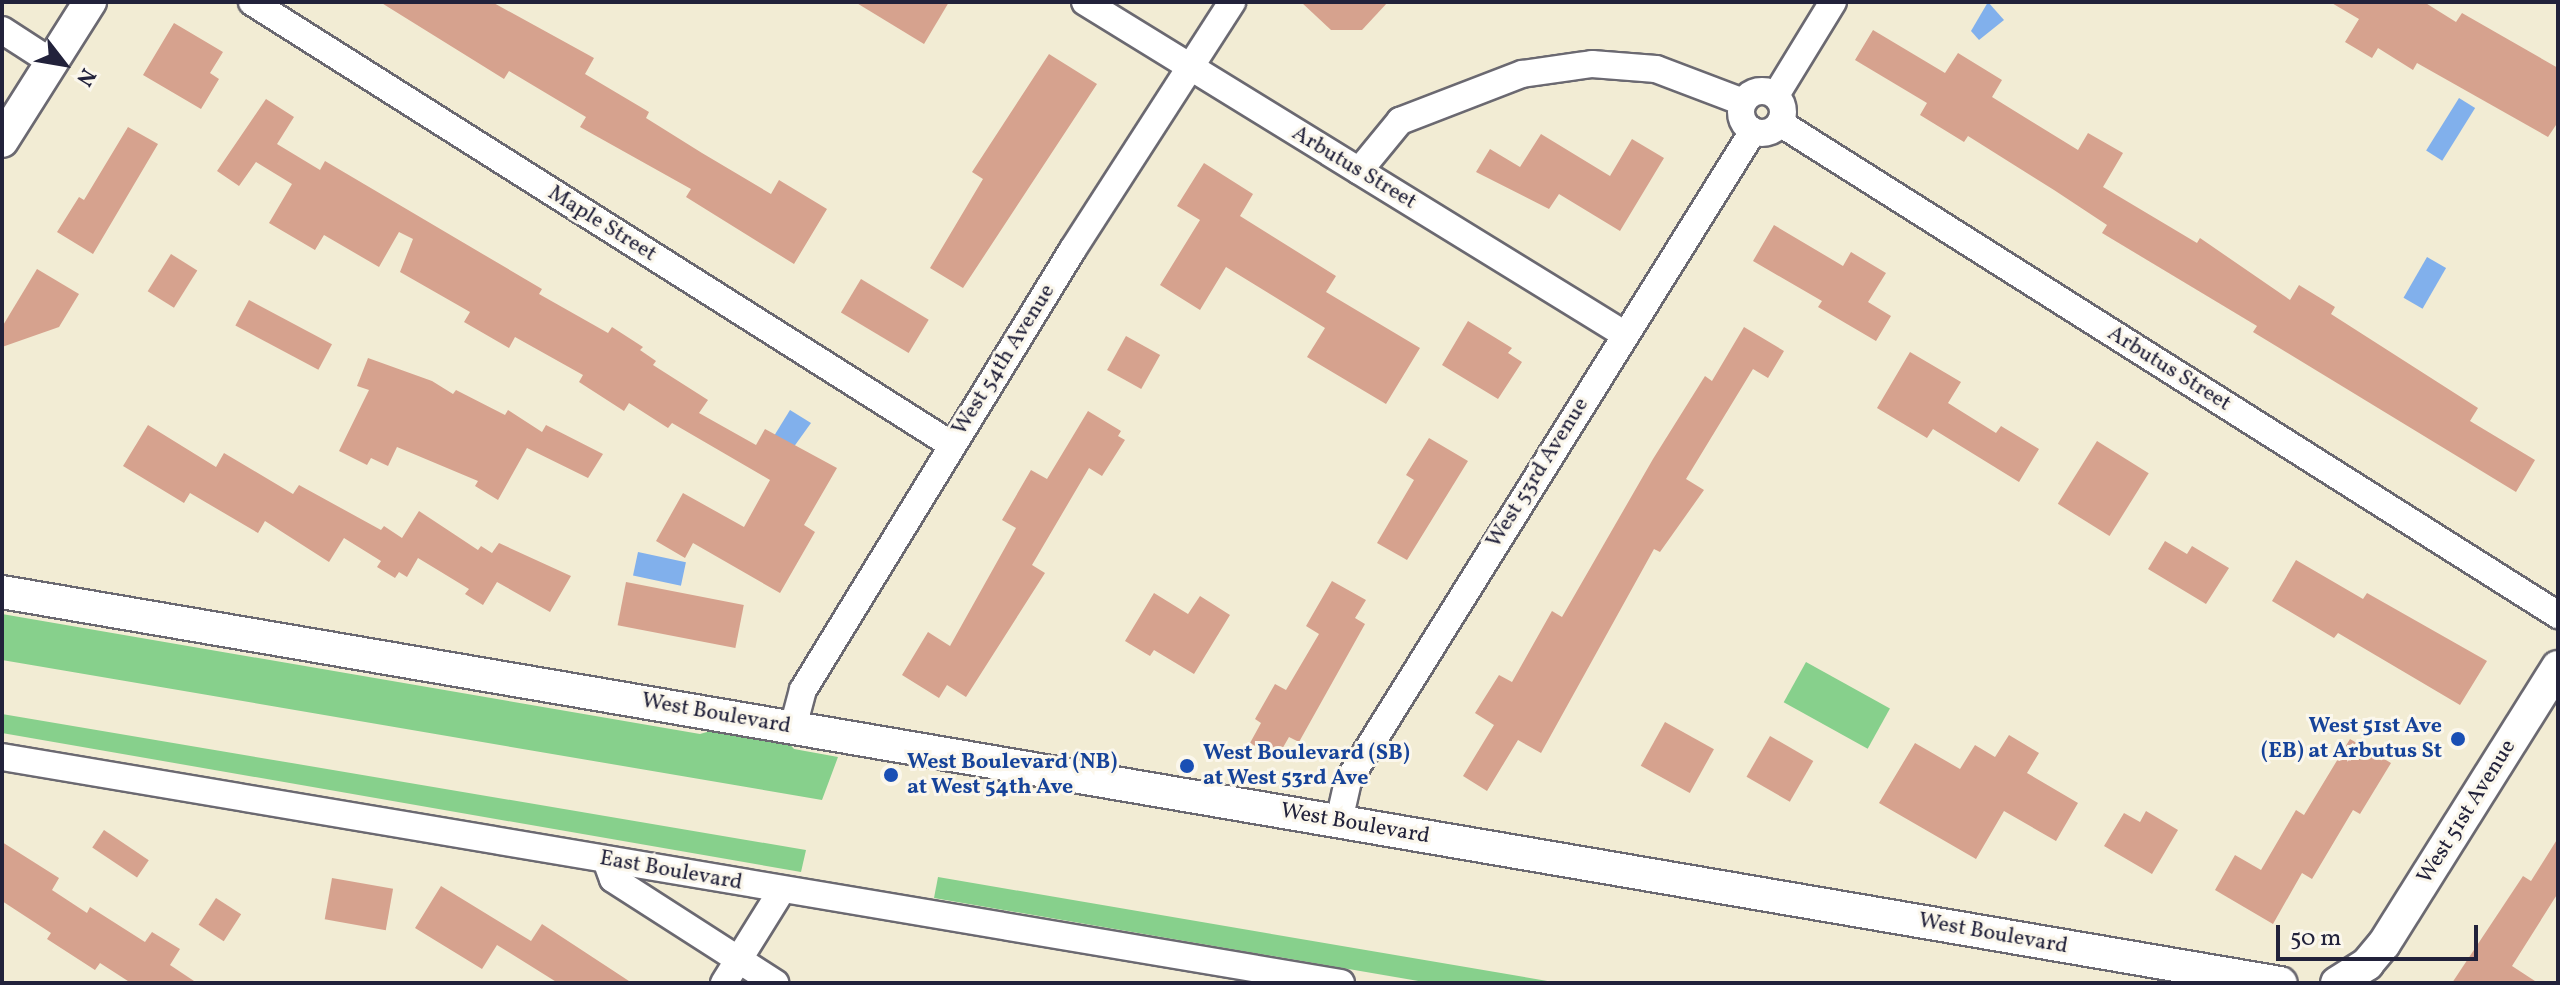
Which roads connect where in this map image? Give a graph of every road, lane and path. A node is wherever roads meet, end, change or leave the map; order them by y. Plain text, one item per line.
1 (90, 2) edge
2 (252, 2) edge
3 (1085, 2) edge
4 (1232, 2) edge
5 (1833, 2) edge
6 (2, 30) edge
7 (53, 63) junction
8 (1188, 68) junction
9 (1776, 95) junction
10 (1743, 102) junction
11 (1780, 123) junction
12 (1753, 131) junction
13 (2, 141) edge
14 (1359, 171) junction
15 (1624, 334) junction
16 (952, 445) junction
17 (2, 592) edge
18 (2558, 615) edge
19 (2558, 667) edge
20 (793, 727) junction
21 (2, 757) edge
22 (1339, 821) junction
23 (606, 860) junction
24 (782, 890) junction
25 (739, 960) junction
26 (724, 983) edge
27 (775, 983) edge
28 (1341, 983) edge
29 (2281, 983) edge
30 (2337, 983) edge

1 - 7 street
2 - 16 street, Maple Street
3 - 8 street, Arbutus Street
4 - 8 street, West 54th Avenue
5 - 9 street
6 - 7 street
7 - 13 street
8 - 14 street, Arbutus Street
8 - 16 street, West 54th Avenue
9 - 10 street
9 - 11 street
10 - 12 street
10 - 14 street
11 - 12 street
11 - 18 street, Arbutus Street
12 - 15 street, West 53rd Avenue
14 - 15 street, Arbutus Street
15 - 22 street, West 53rd Avenue
16 - 20 street, West 54th Avenue
17 - 20 street, West Boulevard
19 - 30 street, West 51st Avenue
20 - 22 street, West Boulevard
21 - 23 street, East Boulevard
22 - 29 street, West Boulevard
23 - 24 street, East Boulevard
23 - 25 street
24 - 25 street
24 - 28 street, East Boulevard
25 - 26 street
25 - 27 street

